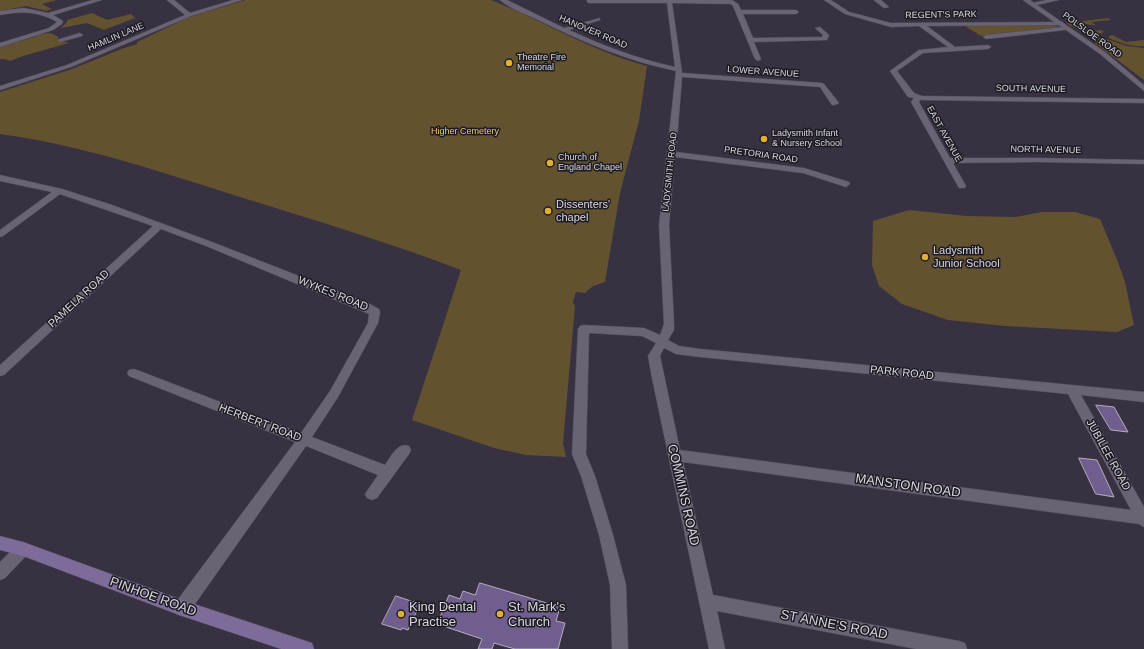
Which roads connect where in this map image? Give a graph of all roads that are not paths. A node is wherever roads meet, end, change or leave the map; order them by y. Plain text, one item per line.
1 (99, 0) edge
2 (170, 0) edge
3 (239, 0) edge
4 (503, 0) edge
5 (827, 0) edge
6 (877, 0) edge
7 (1056, 0) edge
8 (589, 1) dead end
9 (669, 1) edge
10 (1029, 2) edge
11 (886, 7) dead end
12 (739, 12) junction
13 (796, 12) dead end
14 (0, 13) edge
15 (49, 14) junction
16 (188, 15) junction
17 (598, 18) dead end
18 (1061, 23) junction
19 (921, 25) junction
20 (818, 28) dead end
21 (51, 29) junction
22 (1069, 29) junction
23 (564, 30) junction
24 (80, 34) dead end
25 (986, 37) dead end
26 (70, 38) junction
27 (60, 40) dead end
28 (750, 40) junction
29 (0, 45) edge
30 (988, 47) dead end
31 (954, 49) junction
32 (758, 59) dead end
33 (679, 73) junction
34 (0, 88) edge
35 (1144, 89) edge
36 (918, 98) junction
37 (1144, 101) edge
38 (835, 103) dead end
39 (672, 154) junction
40 (947, 161) junction
41 (1144, 162) edge
42 (0, 178) edge
43 (846, 184) dead end
44 (962, 186) dead end
45 (59, 191) junction
46 (159, 226) junction
47 (0, 234) edge
48 (662, 342) junction
49 (0, 372) edge
50 (132, 373) dead end
51 (1072, 390) junction
52 (1144, 397) edge
53 (303, 440) junction
54 (404, 450) dead end
55 (674, 455) junction
56 (387, 472) junction
57 (372, 494) dead end
58 (1144, 519) edge
59 (0, 543) edge
60 (23, 549) junction
61 (0, 573) edge
62 (708, 602) junction
63 (182, 608) junction
64 (306, 649) edge
65 (620, 649) edge
66 (718, 649) edge
67 (959, 649) edge

1 - 15 street
2 - 16 street
3 - 16 street, HAMLIN LANE
4 - 23 street, HANOVER ROAD
5 - 19 street, REGENT'S PARK
6 - 11 street
7 - 10 street
8 - 9 street
9 - 12 street
9 - 33 street, LADYSMITH ROAD
10 - 18 street, POLSLOE ROAD
12 - 13 street
12 - 28 street
14 - 15 street
15 - 21 street
16 - 34 street, HAMLIN LANE
17 - 23 street
18 - 19 street, REGENT'S PARK
18 - 22 street, POLSLOE ROAD
19 - 31 street
20 - 28 street
21 - 26 street
21 - 29 street
22 - 25 street
22 - 35 street, POLSLOE ROAD
23 - 33 street, HANOVER ROAD
24 - 26 street
26 - 27 street
28 - 32 street
30 - 31 street, EAST AVENUE
31 - 36 street, EAST AVENUE
33 - 38 street, LOWER AVENUE
33 - 39 street, LADYSMITH ROAD
36 - 37 street, SOUTH AVENUE
36 - 40 street, EAST AVENUE
39 - 43 street, PRETORIA ROAD
39 - 48 street, LADYSMITH ROAD
40 - 41 street, NORTH AVENUE
40 - 44 street, EAST AVENUE
42 - 45 street, WYKES ROAD
45 - 46 street, WYKES ROAD
45 - 47 street
46 - 49 street, PAMELA ROAD
46 - 53 street, WYKES ROAD
48 - 51 street, PARK ROAD
48 - 55 street, COMMINS ROAD
48 - 65 street, PARK ROAD
50 - 53 street, HERBERT ROAD
51 - 52 street, PARK ROAD
51 - 58 street, JUBILEE ROAD
53 - 56 street, HERBERT ROAD
53 - 63 street, WYKES ROAD
54 - 56 street
55 - 58 street, MANSTON ROAD
55 - 62 street, COMMINS ROAD
56 - 57 street
59 - 60 main road, PINHOE ROAD
60 - 61 street
60 - 63 main road, PINHOE ROAD
62 - 66 street, COMMINS ROAD
62 - 67 street, ST ANNE'S ROAD
63 - 64 main road, PINHOE ROAD

